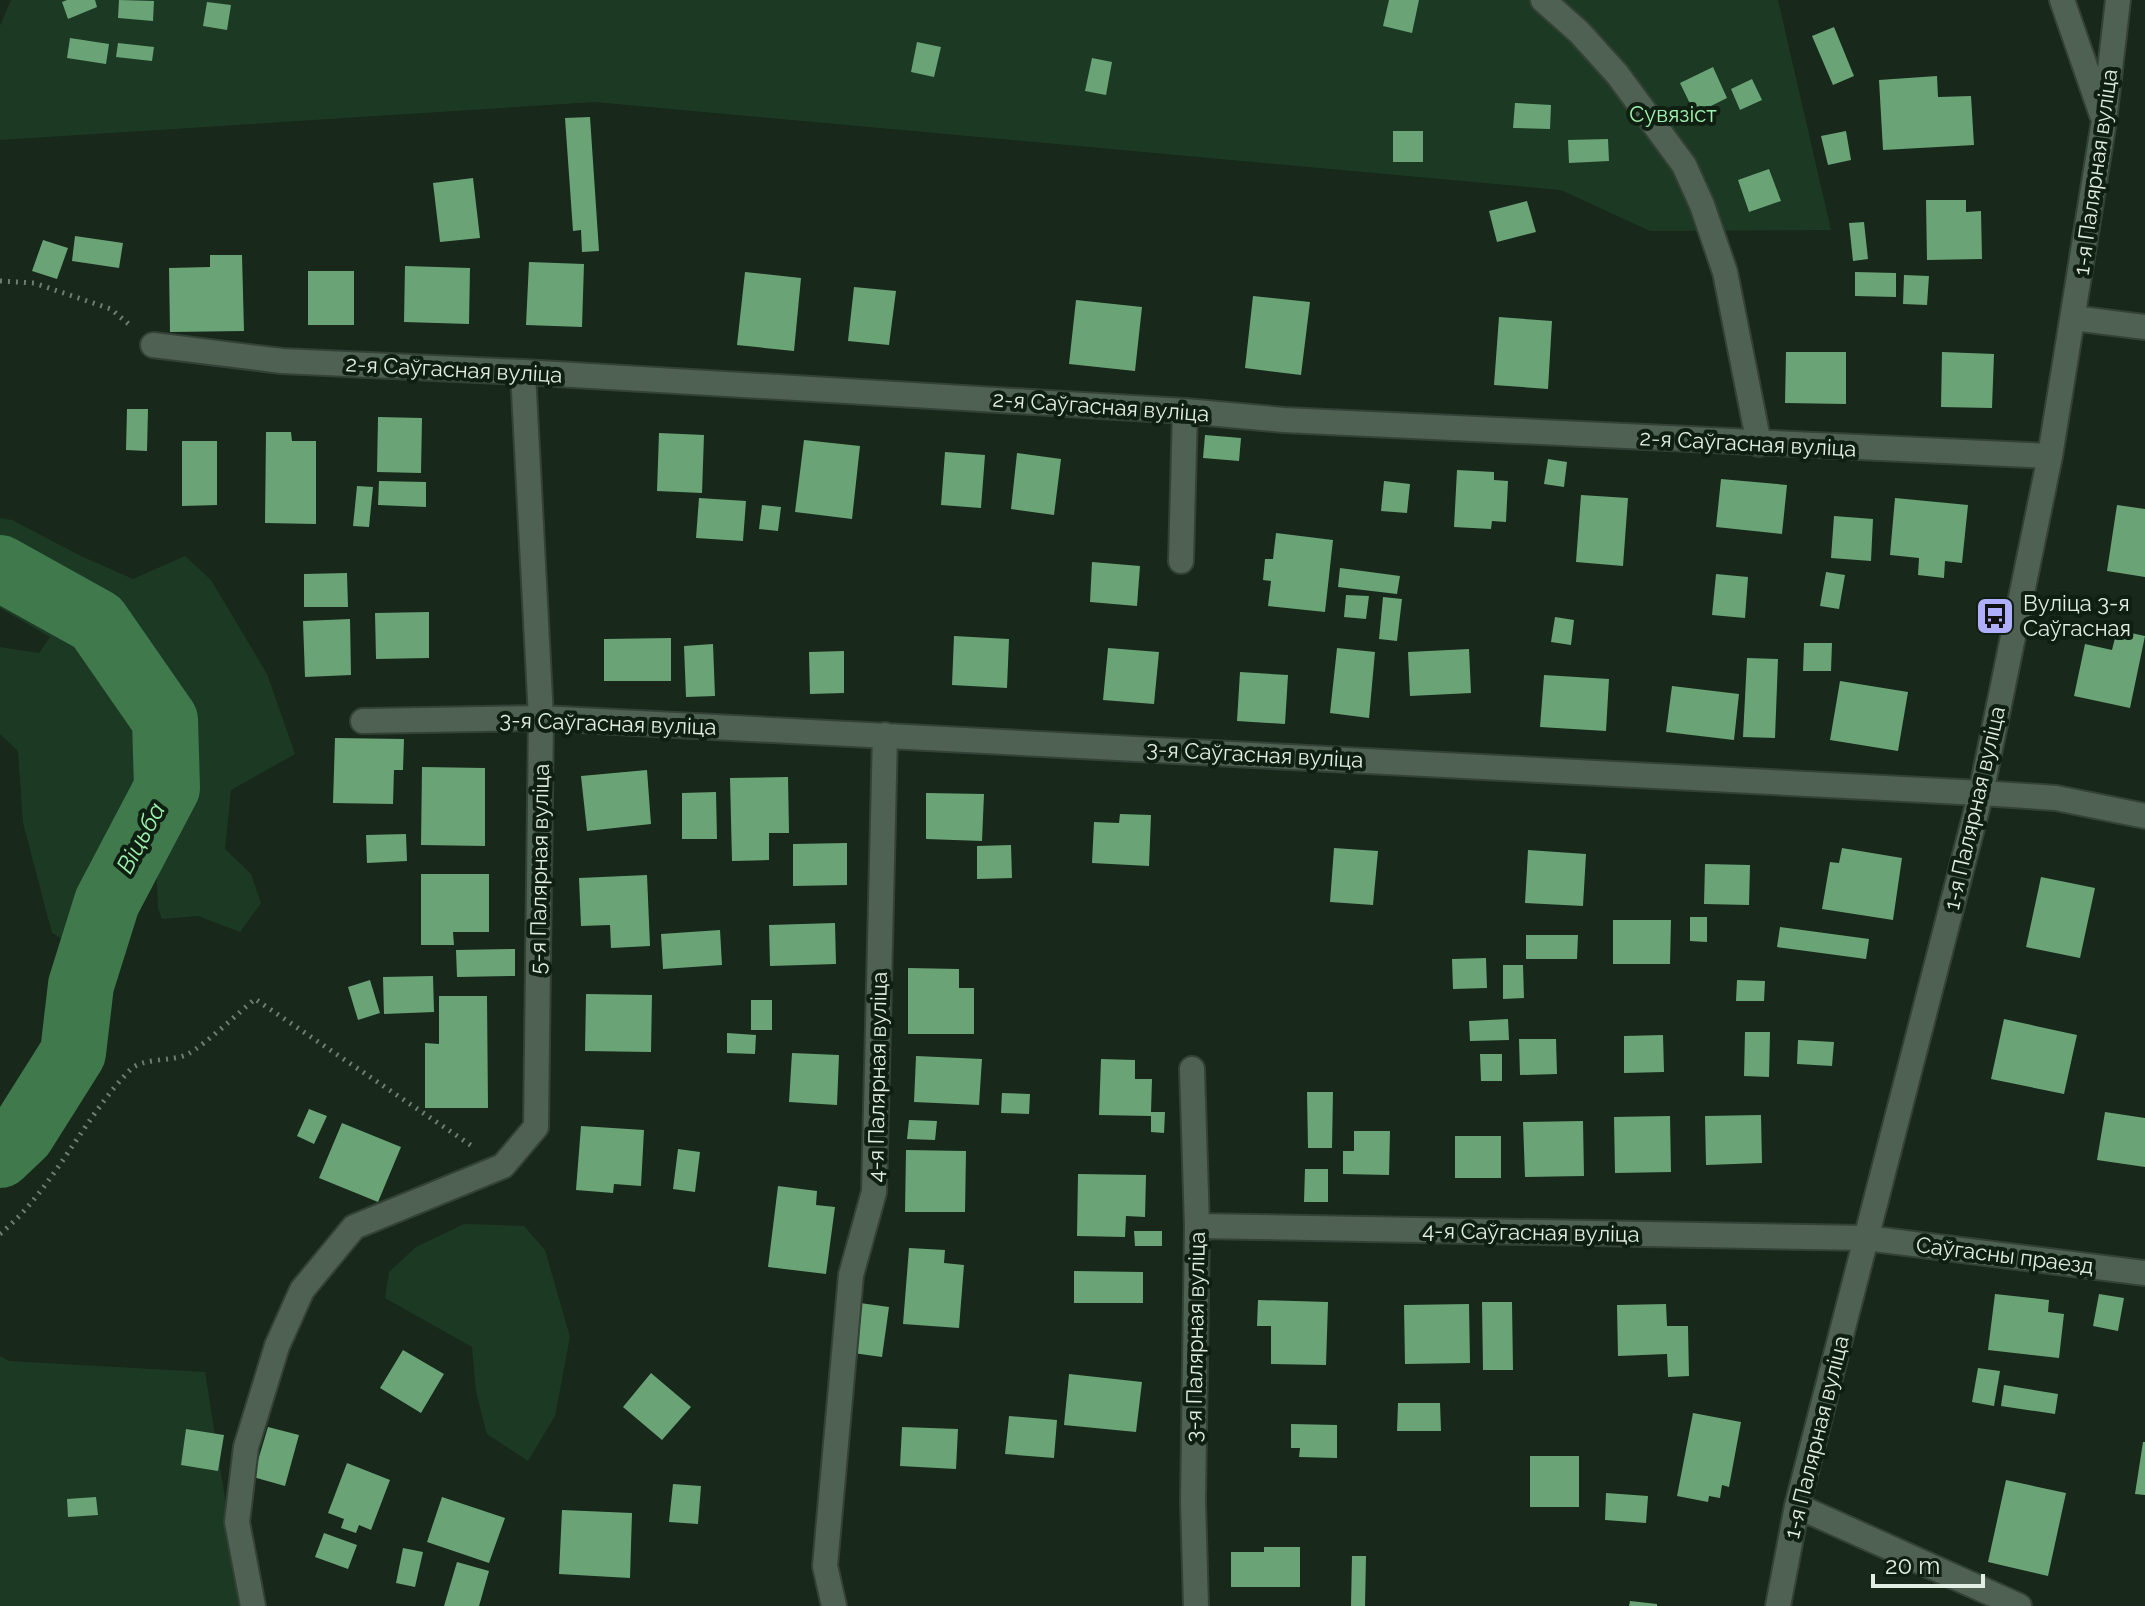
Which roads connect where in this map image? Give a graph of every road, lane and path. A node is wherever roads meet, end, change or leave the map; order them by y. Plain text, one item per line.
1 (1543, 0) edge
2 (2062, 0) edge
3 (2118, 0) edge
4 (2104, 121) junction
5 (0, 281) edge
6 (2073, 318) junction
7 (2145, 327) edge
8 (153, 345) joint
9 (523, 372) junction
10 (1185, 411) junction
11 (1759, 444) junction
12 (2050, 456) junction
13 (1181, 561) dead end
14 (541, 718) junction
15 (363, 721) dead end
16 (885, 735) junction
17 (1981, 793) junction
18 (2145, 816) edge
19 (1192, 1069) dead end
20 (503, 1166) junction
21 (1197, 1226) junction
22 (0, 1234) edge
23 (1866, 1238) junction
24 (2145, 1273) edge
25 (1797, 1506) junction
26 (253, 1606) edge
27 (834, 1606) edge
28 (1196, 1606) edge
29 (1778, 1606) edge
30 (2019, 1606) edge

1 - 11 street
2 - 4 street
3 - 4 street, 1-я Палярная вуліца
4 - 6 street, 1-я Палярная вуліца
5 - 8 path
6 - 7 street
6 - 12 street, 1-я Палярная вуліца
8 - 9 street, 2-я Саўгасная вуліца
9 - 10 street, 2-я Саўгасная вуліца
9 - 14 street, 5-я Палярная вуліца
10 - 11 street, 2-я Саўгасная вуліца
10 - 13 street
11 - 12 street, 2-я Саўгасная вуліца
12 - 17 street, 1-я Палярная вуліца
14 - 15 street, 3-я Саўгасная вуліца
14 - 16 street, 3-я Саўгасная вуліца
14 - 20 street, 5-я Палярная вуліца
16 - 17 street, 3-я Саўгасная вуліца
16 - 27 street, 4-я Палярная вуліца
17 - 18 street, 3-я Саўгасная вуліца
17 - 23 street, 1-я Палярная вуліца
19 - 21 street, 3-я Палярная вуліца
20 - 22 path
20 - 26 street
21 - 23 street, 4-я Саўгасная вуліца
21 - 28 street, 3-я Палярная вуліца
23 - 24 street, Саўгасны праезд
23 - 25 street, 1-я Палярная вуліца
25 - 29 street, 1-я Палярная вуліца
25 - 30 street

